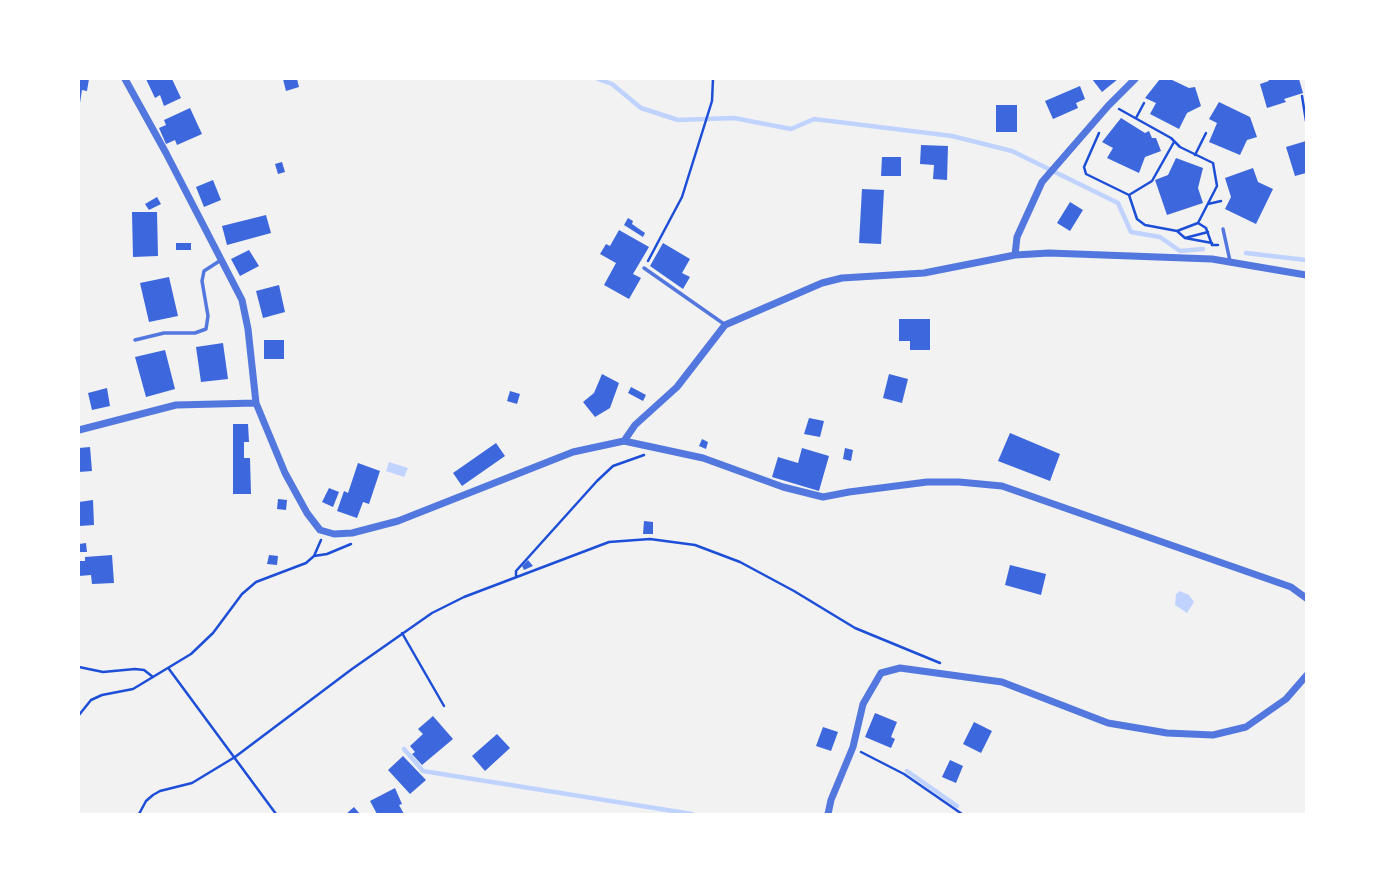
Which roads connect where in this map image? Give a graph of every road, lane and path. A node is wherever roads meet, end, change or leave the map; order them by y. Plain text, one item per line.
1 (124, 79) edge
2 (713, 79) edge
3 (1135, 79) edge
4 (1302, 96) dead end
5 (1144, 103) dead end
6 (1121, 111) dead end
7 (1136, 118) junction
8 (1306, 121) edge
9 (1103, 124) dead end
10 (1206, 133) dead end
11 (1174, 142) junction
12 (1195, 155) junction
13 (1129, 195) junction
14 (1221, 201) dead end
15 (1208, 204) junction
16 (1198, 223) junction
17 (1223, 229) dead end
18 (1177, 231) junction
19 (1208, 232) junction
20 (1185, 238) junction
21 (1015, 255) junction
22 (221, 260) junction
23 (1230, 263) junction
24 (644, 268) joint
25 (1306, 275) edge
26 (725, 325) junction
27 (135, 341) dead end
28 (256, 403) junction
29 (79, 429) edge
30 (624, 441) junction
31 (652, 446) junction
32 (320, 530) junction
33 (516, 577) junction
34 (1306, 598) edge
35 (402, 633) junction
36 (79, 667) edge
37 (169, 669) junction
38 (950, 673) junction
39 (1306, 676) edge
40 (153, 677) junction
41 (444, 706) dead end
42 (79, 715) edge
43 (853, 747) junction
44 (235, 757) junction
45 (139, 814) edge
46 (276, 814) edge
47 (828, 814) edge
48 (962, 814) edge

1 - 22 street
2 - 24 path
3 - 21 street
4 - 8 path
5 - 7 path
6 - 7 path
7 - 11 path
9 - 13 path
10 - 12 path
11 - 12 path
11 - 13 path
12 - 15 path
13 - 18 path
14 - 15 path
15 - 16 path
16 - 18 path
16 - 19 path
17 - 23 lane
18 - 20 path
19 - 20 path
19 - 20 path
21 - 23 street
21 - 26 street
22 - 27 lane
22 - 28 street
23 - 25 street
24 - 26 lane
26 - 30 street
28 - 29 street
28 - 32 street
30 - 31 street
30 - 32 street
31 - 33 path
31 - 34 street
32 - 37 path
33 - 35 path
33 - 38 path
35 - 41 path
35 - 44 path
36 - 40 path
37 - 40 path
37 - 44 path
38 - 39 street
38 - 43 street
40 - 42 path
43 - 47 street
43 - 48 path
44 - 45 path
44 - 46 path

